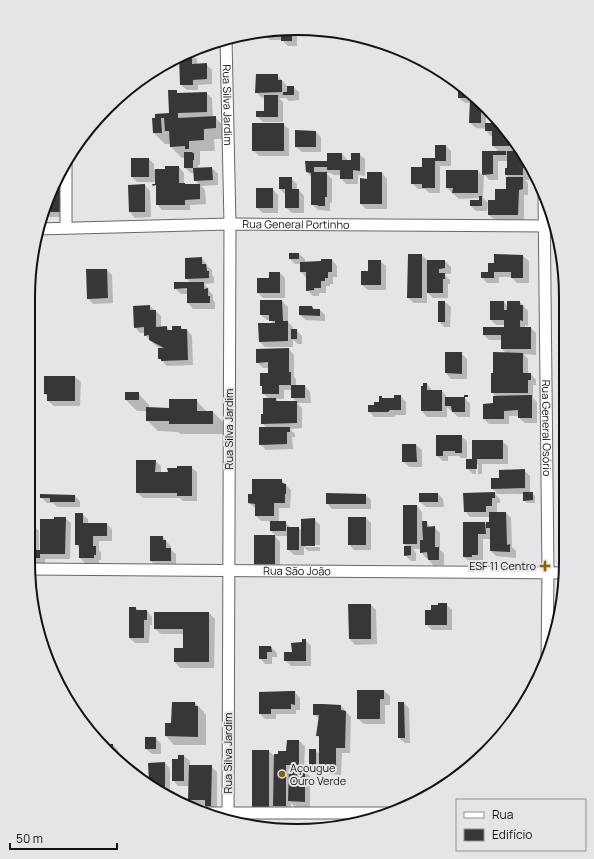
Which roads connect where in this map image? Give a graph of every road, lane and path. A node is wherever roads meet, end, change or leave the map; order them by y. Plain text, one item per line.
1 (226, 45) edge
2 (66, 174) edge
3 (230, 224) junction
4 (549, 226) edge
5 (66, 228) junction
6 (44, 230) edge
7 (35, 569) edge
8 (228, 571) junction
9 (548, 573) junction
10 (558, 573) edge
11 (547, 639) edge
12 (370, 813) edge
13 (228, 815) edge
14 (233, 816) edge

1 - 3 street, Rua Silva Jardim
2 - 5 street
3 - 4 street, Rua General Portinho
3 - 5 street, Rua General Portinho
3 - 8 street, Rua Silva Jardim
4 - 9 street, Rua General Osório
5 - 6 street, Rua General Portinho
7 - 8 street, Rua São João
8 - 9 street, Rua São João
8 - 13 street, Rua Silva Jardim
9 - 10 street, Rua São João
9 - 11 street, Rua General Osório
12 - 14 street

